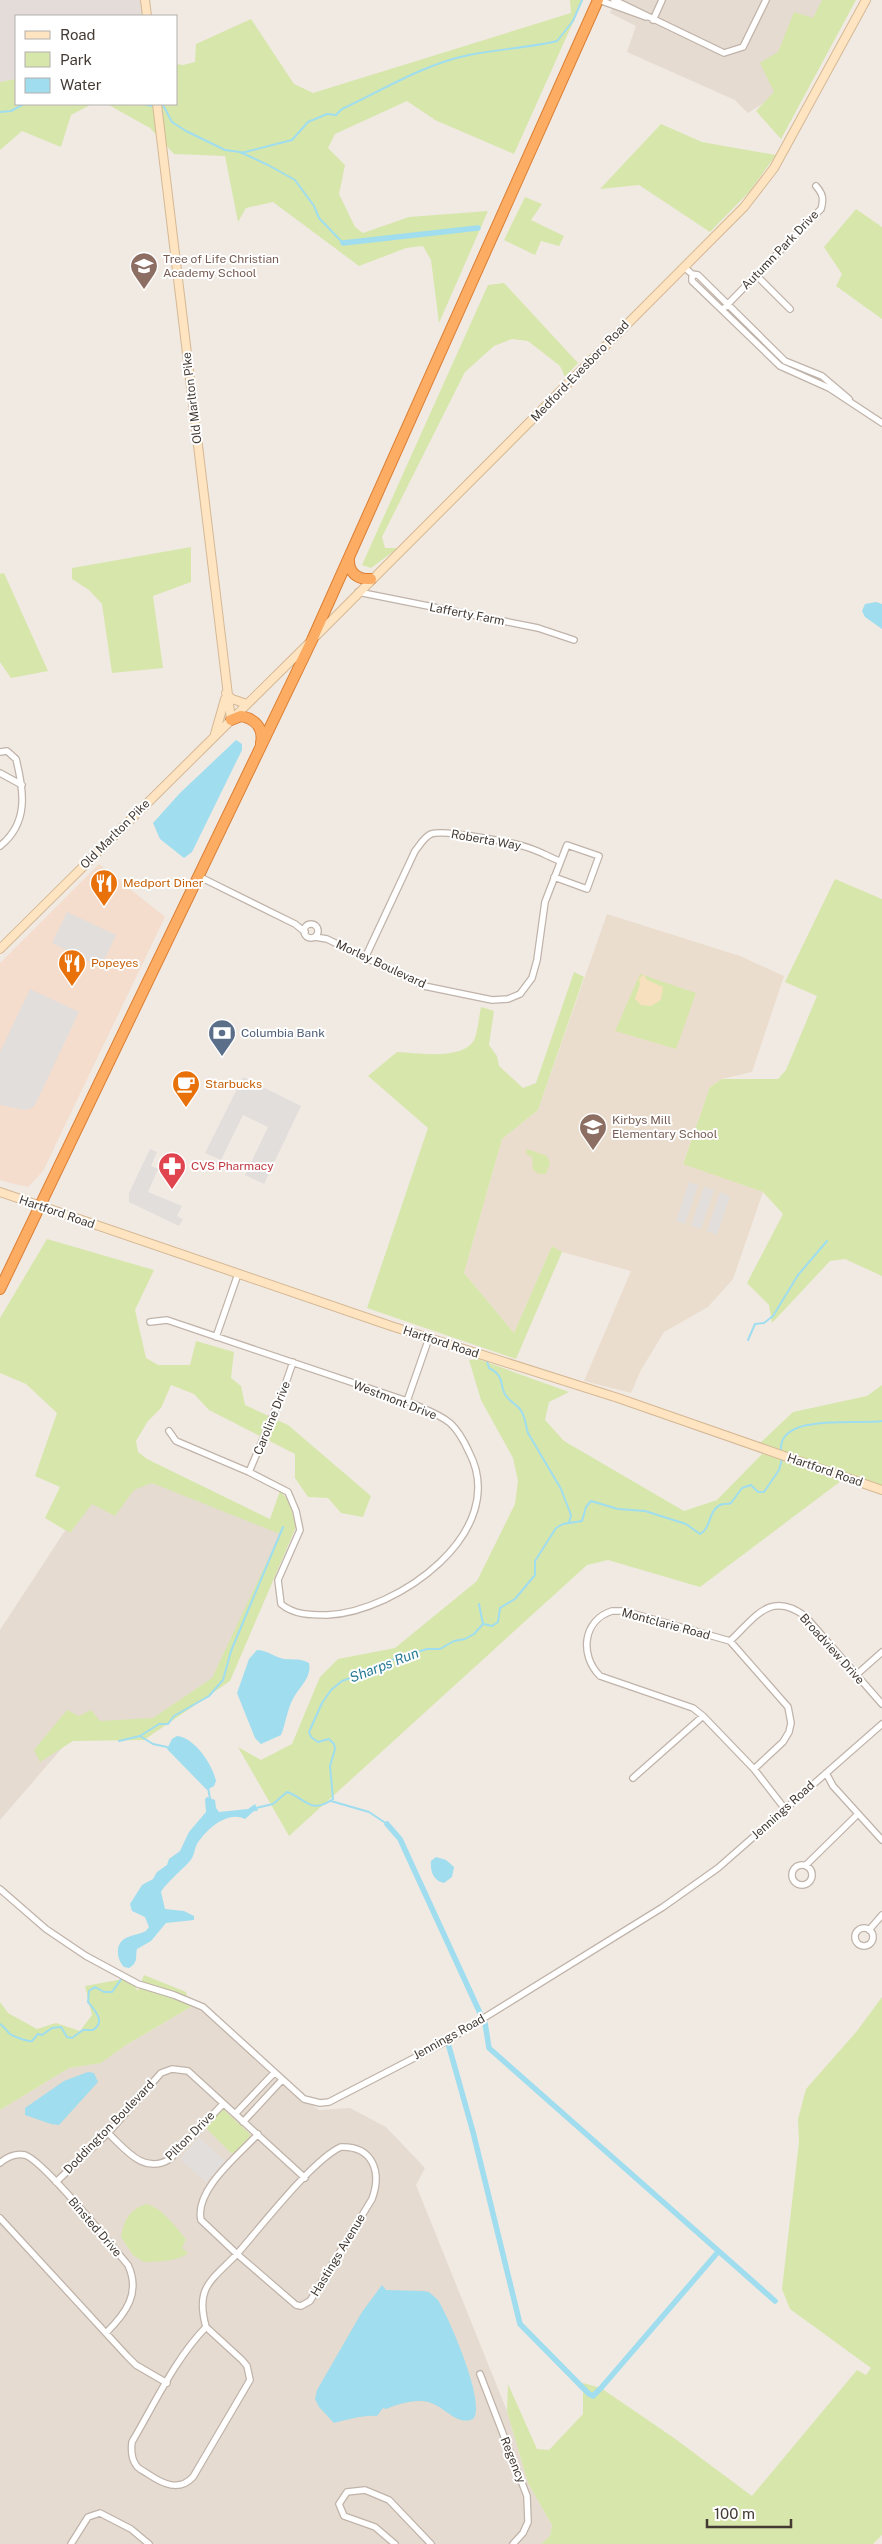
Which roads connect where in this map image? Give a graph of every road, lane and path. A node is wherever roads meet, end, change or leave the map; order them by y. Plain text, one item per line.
1 (145, 0) edge
2 (599, 0) edge
3 (614, 0) edge
4 (662, 0) edge
5 (766, 0) edge
6 (866, 0) edge
7 (147, 15) edge
8 (650, 18) junction
9 (157, 105) edge
10 (816, 186) dead end
11 (684, 266) junction
12 (692, 274) junction
13 (756, 275) junction
14 (727, 304) junction
15 (790, 309) dead end
16 (722, 310) junction
17 (851, 401) junction
18 (882, 423) edge
19 (350, 556) junction
20 (371, 579) junction
21 (358, 592) junction
22 (312, 640) junction
23 (574, 640) dead end
24 (226, 692) junction
25 (247, 704) junction
26 (231, 720) junction
27 (210, 740) junction
28 (261, 746) junction
29 (0, 752) edge
30 (0, 773) edge
31 (22, 784) junction
32 (0, 846) edge
33 (560, 861) junction
34 (198, 876) junction
35 (554, 877) junction
36 (295, 924) junction
37 (307, 926) junction
38 (318, 930) junction
39 (305, 932) junction
40 (315, 936) junction
41 (327, 939) junction
42 (0, 949) edge
43 (365, 958) junction
44 (0, 1192) edge
45 (40, 1206) junction
46 (238, 1274) junction
47 (0, 1289) edge
48 (150, 1322) dead end
49 (216, 1337) junction
50 (429, 1338) junction
51 (293, 1362) junction
52 (406, 1401) junction
53 (169, 1431) dead end
54 (249, 1472) junction
55 (882, 1490) edge
56 (730, 1641) junction
57 (882, 1652) edge
58 (855, 1676) junction
59 (882, 1704) edge
60 (703, 1716) junction
61 (882, 1724) edge
62 (754, 1769) junction
63 (826, 1773) junction
64 (632, 1778) dead end
65 (785, 1809) junction
66 (858, 1814) junction
67 (882, 1840) edge
68 (806, 1865) dead end
69 (0, 1889) edge
70 (882, 1916) edge
71 (869, 1930) dead end
72 (274, 2073) junction
73 (282, 2080) junction
74 (223, 2104) junction
75 (235, 2114) junction
76 (243, 2122) junction
77 (108, 2133) junction
78 (258, 2134) junction
79 (0, 2163) edge
80 (305, 2178) junction
81 (56, 2182) junction
82 (0, 2218) edge
83 (237, 2254) junction
84 (206, 2327) junction
85 (106, 2333) junction
86 (480, 2374) dead end
87 (167, 2383) junction
88 (71, 2544) edge
89 (149, 2544) edge
90 (395, 2544) edge
91 (431, 2544) edge
92 (513, 2544) edge

1 - 7 street
2 - 8 street
2 - 19 highway
3 - 8 street
4 - 8 street
5 - 8 street
6 - 11 street, Medford-Evesboro Road
9 - 24 street, Old Marlton Pike
10 - 13 street, Autumn Park Drive
11 - 12 street
11 - 20 street, Medford-Evesboro Road
12 - 14 street
12 - 16 street
13 - 14 street, Autumn Park Drive
13 - 15 street
14 - 16 street, Autumn Park Drive
14 - 17 street
16 - 17 street
17 - 18 street
19 - 20 highway
19 - 22 highway
20 - 21 street, Medford-Evesboro Road
21 - 22 street, Medford-Evesboro Road
21 - 23 street, Lafferty Farm
22 - 25 street, Medford-Evesboro Road
22 - 28 highway
24 - 25 street
24 - 26 street
24 - 27 street
25 - 26 street, Old Marlton Pike
26 - 27 street, Old Marlton Pike
26 - 28 highway
27 - 42 street, Old Marlton Pike
28 - 34 highway
29 - 31 street
30 - 31 street
31 - 32 street
33 - 35 street, Morley Boulevard
33 - 35 street, Morley Boulevard
33 - 43 street, Roberta Way
34 - 36 street
34 - 45 highway
35 - 43 street, Morley Boulevard
36 - 37 street
36 - 39 street
37 - 38 street
37 - 39 street
38 - 40 street
38 - 41 street, Morley Boulevard
39 - 40 street
40 - 41 street, Morley Boulevard
41 - 43 street, Morley Boulevard
44 - 45 street, Hartford Road
45 - 46 street, Hartford Road
45 - 47 highway
46 - 49 street
46 - 50 street, Hartford Road
48 - 49 street, Westmont Drive
49 - 51 street, Westmont Drive
50 - 52 street
50 - 55 street, Hartford Road
51 - 52 street, Westmont Drive
51 - 54 street, Caroline Drive
52 - 54 street, Westmont Drive
53 - 54 street, Westmont Drive
56 - 58 street, Broadview Drive
56 - 60 street, Montclarie Road
56 - 62 street
57 - 58 street
58 - 59 street, Broadview Drive
60 - 62 street, Montclarie Road
60 - 64 street
61 - 63 street, Jennings Road
62 - 65 street, Montclarie Road
63 - 65 street, Jennings Road
63 - 66 street
65 - 73 street, Jennings Road
66 - 67 street
66 - 68 street
69 - 72 street, Jennings Road
70 - 71 street
72 - 73 street, Jennings Road
72 - 75 street
73 - 76 street
74 - 75 street, Doddington Boulevard
74 - 77 street, Pilton Drive
74 - 77 street, Doddington Boulevard
75 - 76 street, Doddington Boulevard
76 - 78 street, Doddington Boulevard
77 - 81 street, Doddington Boulevard
78 - 80 street, Doddington Boulevard
78 - 83 street
79 - 81 street, Binsted Drive
80 - 83 street, Hastings Avenue
80 - 83 street, Hastings Avenue
81 - 85 street, Binsted Drive
82 - 85 street
83 - 84 street
84 - 87 street
84 - 87 street
85 - 87 street
86 - 92 street, Regency
88 - 89 street
90 - 91 street

